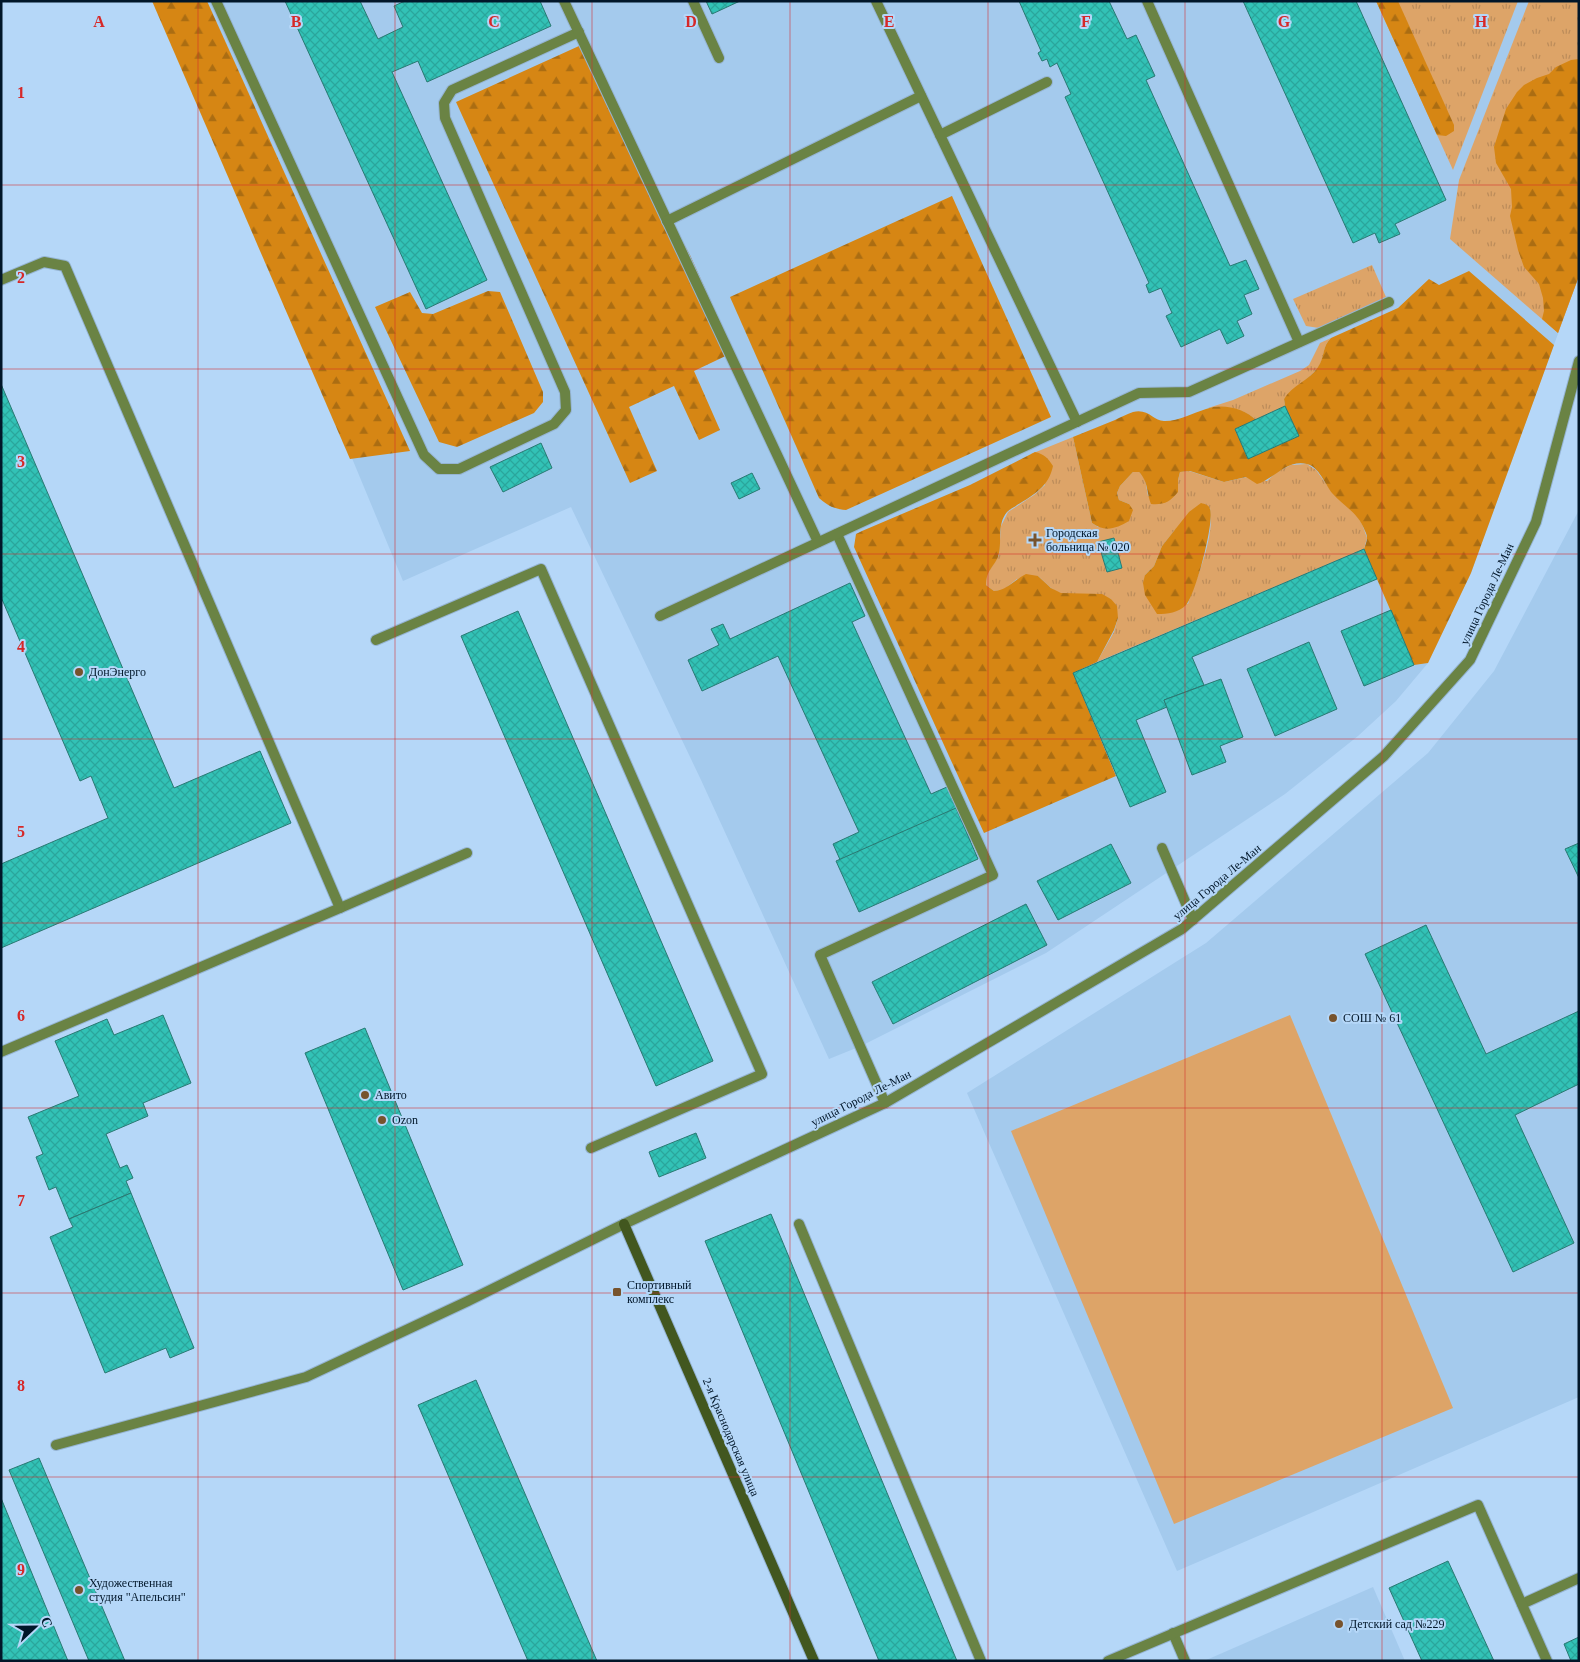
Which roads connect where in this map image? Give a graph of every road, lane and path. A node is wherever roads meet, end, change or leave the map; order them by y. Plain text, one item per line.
1 (216, 1) edge
2 (564, 1) edge
3 (693, 1) edge
4 (876, 1) edge
5 (1147, 1) edge
6 (579, 32) junction
7 (719, 58) dead end
8 (1047, 82) dead end
9 (921, 96) junction
10 (940, 135) junction
11 (667, 221) junction
12 (1, 280) edge
13 (1389, 302) dead end
14 (1299, 342) junction
15 (1579, 361) edge
16 (1077, 422) junction
17 (837, 534) junction
18 (818, 542) junction
19 (660, 616) dead end
20 (376, 640) dead end
21 (1162, 848) dead end
22 (467, 853) dead end
23 (340, 908) junction
24 (1193, 920) junction
25 (1, 1052) edge
26 (885, 1103) junction
27 (591, 1148) dead end
28 (624, 1224) junction
29 (799, 1224) dead end
30 (56, 1445) dead end
31 (1579, 1578) edge
32 (1522, 1604) junction
33 (1173, 1633) junction
34 (814, 1661) edge
35 (981, 1661) edge
36 (1108, 1661) edge
37 (1185, 1661) edge
38 (1547, 1661) edge

1 - 6 street
2 - 6 street
3 - 7 street
4 - 9 street
5 - 14 street
6 - 11 street
8 - 10 street
9 - 10 street
9 - 11 street
10 - 16 street
11 - 18 street
12 - 23 street
13 - 14 street
14 - 16 street
15 - 24 street, улица Города Ле-Ман
16 - 17 street
17 - 18 street
17 - 26 street
18 - 19 street
20 - 27 street
21 - 24 street
22 - 23 street
23 - 25 street
24 - 26 street, улица Города Ле-Ман
26 - 28 street, улица Города Ле-Ман
28 - 30 street, улица Города Ле-Ман
28 - 34 street, 2-я Краснодарская улица
29 - 35 street
31 - 32 street
32 - 33 street
32 - 38 street
33 - 36 street
33 - 37 street

